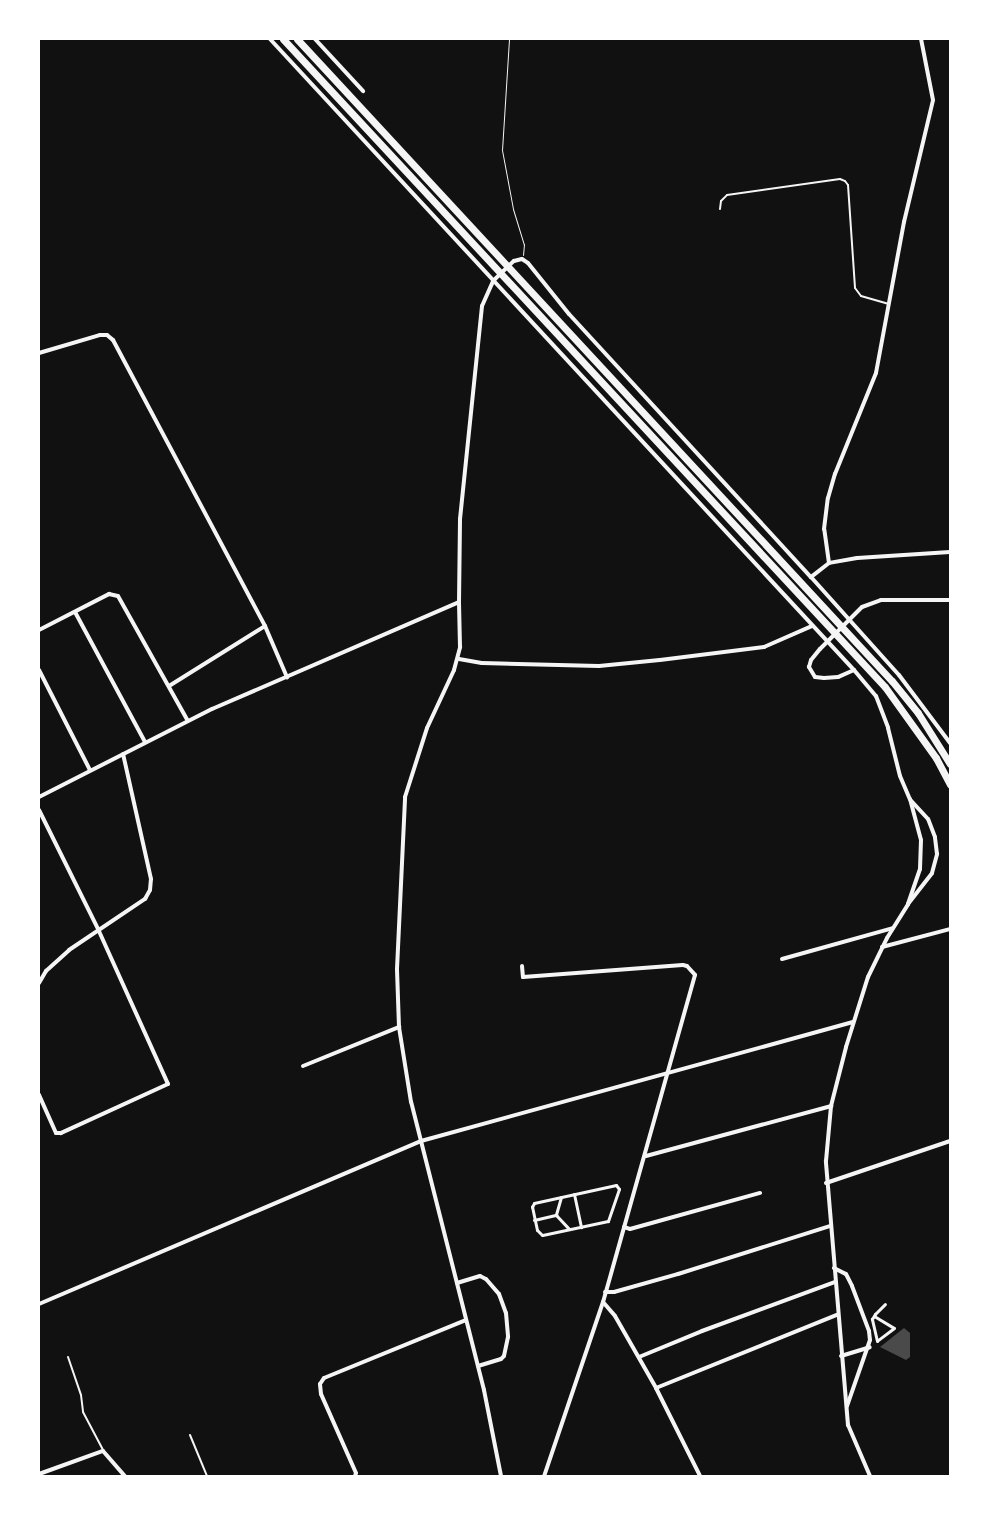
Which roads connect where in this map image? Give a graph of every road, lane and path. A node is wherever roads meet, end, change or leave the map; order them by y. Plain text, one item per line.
1 (270, 39) edge
2 (283, 39) edge
3 (297, 39) edge
4 (315, 39) edge
5 (508, 39) edge
6 (920, 39) edge
7 (363, 90) dead end
8 (720, 210) dead end
9 (522, 259) junction
10 (493, 281) junction
11 (889, 304) junction
12 (39, 353) edge
13 (950, 552) edge
14 (829, 563) junction
15 (811, 577) junction
16 (950, 600) edge
17 (458, 602) junction
18 (75, 612) junction
19 (265, 626) junction
20 (812, 626) junction
21 (39, 630) edge
22 (459, 659) junction
23 (39, 670) edge
24 (854, 670) junction
25 (287, 677) junction
26 (169, 686) junction
27 (188, 721) junction
28 (145, 742) junction
29 (950, 744) edge
30 (123, 754) junction
31 (950, 764) edge
32 (90, 770) junction
33 (950, 784) edge
34 (39, 797) edge
35 (910, 799) junction
36 (39, 810) edge
37 (908, 904) junction
38 (893, 928) junction
39 (98, 929) junction
40 (950, 929) edge
41 (882, 947) junction
42 (782, 959) dead end
43 (522, 966) dead end
44 (39, 983) edge
45 (853, 1022) junction
46 (399, 1027) junction
47 (303, 1066) dead end
48 (667, 1074) junction
49 (39, 1095) edge
50 (831, 1106) junction
51 (421, 1141) junction
52 (950, 1141) edge
53 (646, 1156) junction
54 (826, 1183) junction
55 (760, 1193) dead end
56 (574, 1194) junction
57 (561, 1197) junction
58 (556, 1215) junction
59 (534, 1220) junction
60 (830, 1226) junction
61 (581, 1227) junction
62 (624, 1227) junction
63 (569, 1229) junction
64 (834, 1268) junction
65 (835, 1282) junction
66 (457, 1283) junction
67 (605, 1292) junction
68 (603, 1302) junction
69 (39, 1304) edge
70 (885, 1304) dead end
71 (837, 1315) junction
72 (874, 1316) junction
73 (466, 1320) junction
74 (870, 1347) junction
75 (841, 1356) junction
76 (68, 1357) dead end
77 (639, 1358) junction
78 (478, 1366) junction
79 (656, 1388) junction
80 (846, 1408) junction
81 (190, 1435) dead end
82 (103, 1451) junction
83 (39, 1474) edge
84 (125, 1476) edge
85 (207, 1476) edge
86 (355, 1476) edge
87 (501, 1476) edge
88 (544, 1476) edge
89 (700, 1476) edge
90 (870, 1476) edge

1 - 10 street
2 - 33 highway
3 - 31 highway
4 - 7 street
5 - 9 path
6 - 11 street
8 - 11 lane
9 - 10 street
9 - 15 street
10 - 17 street
10 - 20 street
11 - 14 street
12 - 19 street
13 - 14 street
14 - 15 street
15 - 29 street
16 - 24 street
17 - 22 street
17 - 25 street
18 - 21 street
18 - 26 street
18 - 28 street
19 - 25 street
19 - 26 street
20 - 22 street
20 - 24 street
22 - 46 street
23 - 32 street
24 - 35 street
25 - 27 street
26 - 27 street
27 - 28 street
28 - 30 street
30 - 32 street
30 - 39 street
32 - 34 street
35 - 37 street
35 - 37 street
36 - 39 street
37 - 38 street
38 - 41 street
38 - 42 street
39 - 44 street
39 - 49 street
40 - 41 street
41 - 45 street
43 - 48 street
45 - 48 street
45 - 50 street
46 - 47 street
46 - 51 street
48 - 51 street
48 - 53 street
50 - 53 street
50 - 54 street
51 - 66 street
51 - 69 street
52 - 54 street
53 - 62 street
54 - 60 street
55 - 62 street
56 - 57 street
56 - 61 street
56 - 61 street
57 - 58 street
57 - 59 street
58 - 59 street
58 - 63 street
59 - 63 street
60 - 64 street
60 - 67 street
61 - 63 street
62 - 67 street
64 - 65 street
64 - 74 street
65 - 71 street
65 - 77 street
66 - 73 street
66 - 78 street
67 - 68 street
68 - 77 street
68 - 88 street
70 - 72 street
71 - 75 street
71 - 79 street
72 - 72 street
73 - 78 street
73 - 86 street
74 - 75 street
74 - 80 street
75 - 80 street
76 - 82 lane
77 - 79 street
78 - 87 street
79 - 89 street
80 - 90 street
81 - 85 lane
82 - 83 street
82 - 84 street

